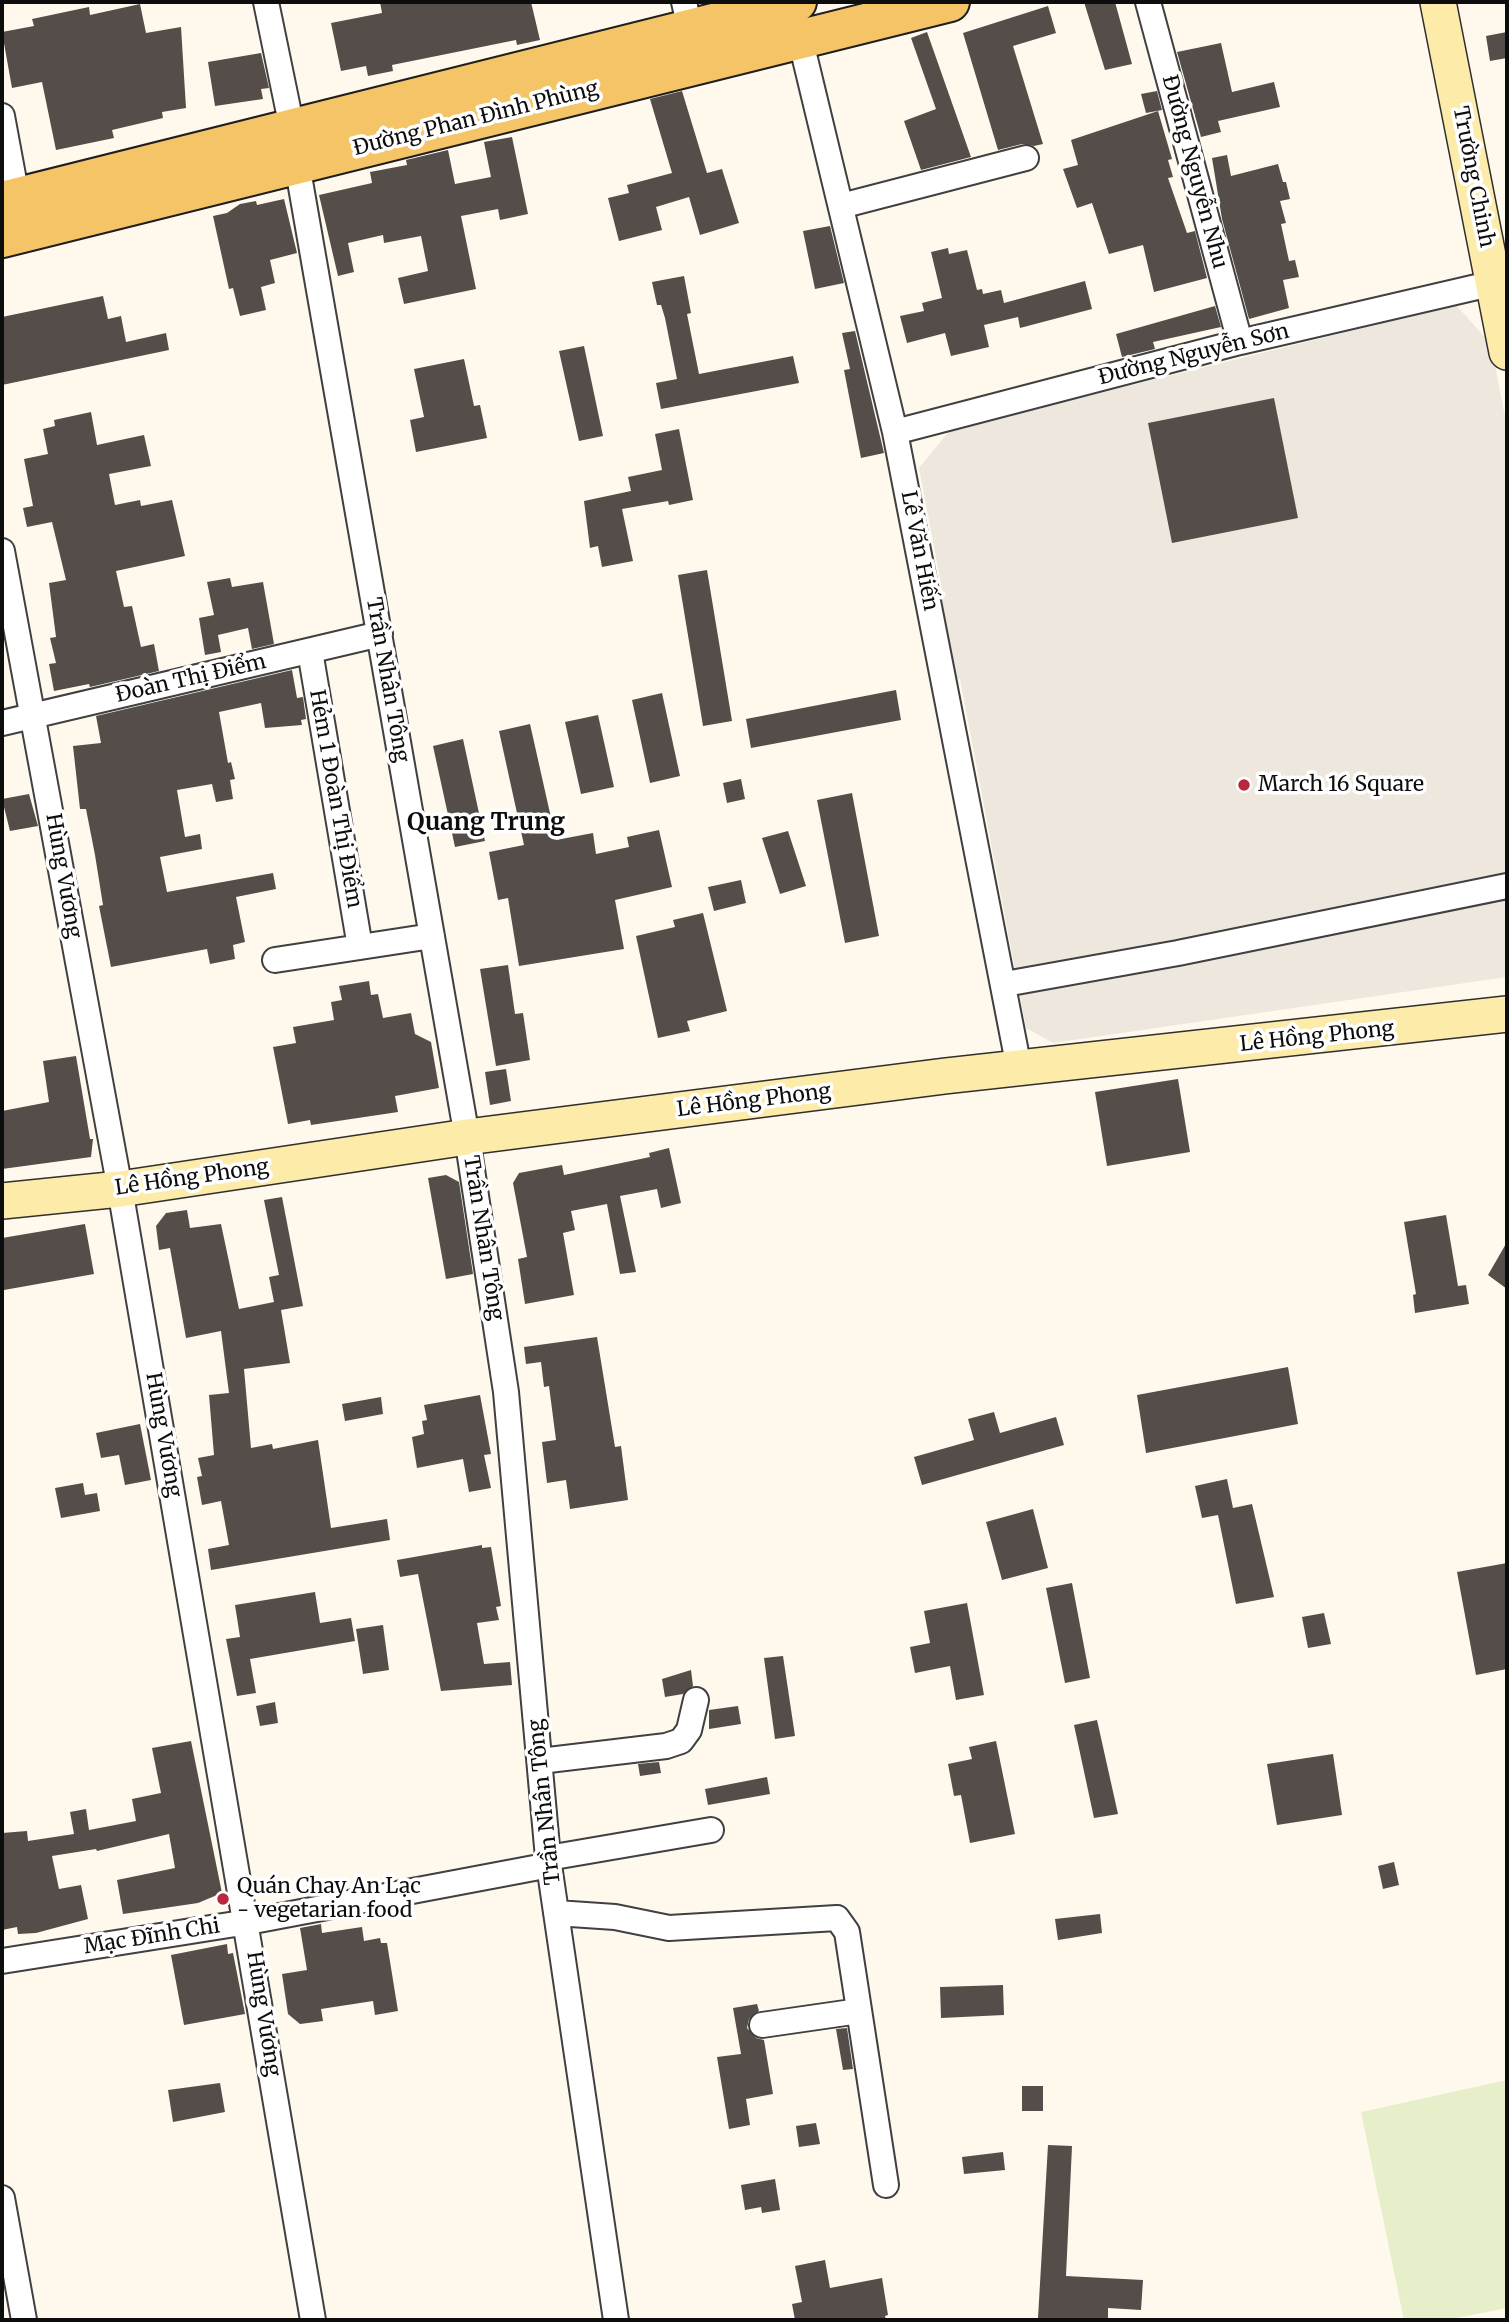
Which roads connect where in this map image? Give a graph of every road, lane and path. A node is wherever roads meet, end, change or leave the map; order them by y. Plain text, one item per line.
1 (266, 2) edge
2 (950, 2) edge
3 (1148, 2) edge
4 (1438, 2) edge
5 (687, 15) edge
6 (799, 20) edge
7 (2, 116) edge
8 (295, 146) junction
9 (1026, 158) dead end
10 (9, 199) edge
11 (841, 206) junction
12 (2, 238) edge
13 (1494, 283) junction
14 (1240, 342) junction
15 (1507, 352) edge
16 (895, 432) junction
17 (2, 551) edge
18 (380, 634) junction
19 (310, 650) junction
20 (33, 716) junction
21 (2, 723) edge
22 (1507, 886) edge
23 (432, 936) junction
24 (360, 947) junction
25 (275, 960) dead end
26 (1005, 984) junction
27 (1507, 1014) edge
28 (1019, 1068) junction
29 (467, 1137) junction
30 (120, 1189) junction
31 (2, 1201) edge
32 (696, 1700) dead end
33 (540, 1761) junction
34 (711, 1830) dead end
35 (549, 1861) junction
36 (556, 1913) junction
37 (248, 1922) junction
38 (2, 1961) edge
39 (859, 2011) junction
40 (762, 2025) dead end
41 (886, 2186) dead end
42 (2, 2198) edge
43 (24, 2320) edge
44 (313, 2320) edge
45 (616, 2320) edge

1 - 8 street, Trần Nhân Tông
2 - 6 main road, Đường Phan Đình Phùng
3 - 14 street, Đường Nguyễn Nhu
4 - 13 street, Trường Chinh
5 - 6 main road, Đường Phan Đình Phùng
5 - 8 main road, Đường Phan Đình Phùng
6 - 8 main road, Đường Phan Đình Phùng
6 - 11 street, Lê Văn Hiến
7 - 10 street
8 - 10 main road, Đường Phan Đình Phùng
8 - 12 main road, Đường Phan Đình Phùng
8 - 18 street, Trần Nhân Tông
9 - 11 street
11 - 16 street, Lê Văn Hiến
13 - 14 street, Đường Nguyễn Sơn
13 - 15 street, Trường Chinh
14 - 16 street, Đường Nguyễn Sơn
16 - 26 street, Lê Văn Hiến
17 - 20 street, Hùng Vương
18 - 19 street, Đoàn Thị Điểm
18 - 23 street, Trần Nhân Tông
19 - 20 street, Đoàn Thị Điểm
19 - 24 street, Hẻm 1 Đoàn Thị Điểm
20 - 21 street, Đoàn Thị Điểm
20 - 30 street, Hùng Vương
22 - 26 street
23 - 24 street
23 - 29 street, Trần Nhân Tông
24 - 25 street
26 - 28 street, Lê Văn Hiến
27 - 28 street, Lê Hồng Phong
28 - 29 street, Lê Hồng Phong
29 - 30 street, Lê Hồng Phong
29 - 33 street, Trần Nhân Tông
30 - 31 street, Lê Hồng Phong
30 - 37 street, Hùng Vương
32 - 33 street
33 - 35 street, Trần Nhân Tông
34 - 35 street, Mạc Đĩnh Chi
35 - 36 street, Trần Nhân Tông
35 - 37 street, Mạc Đĩnh Chi
36 - 39 street
36 - 45 street, Trần Nhân Tông
37 - 38 street, Mạc Đĩnh Chi
37 - 44 street, Hùng Vương
39 - 40 street
39 - 41 street
42 - 43 street

